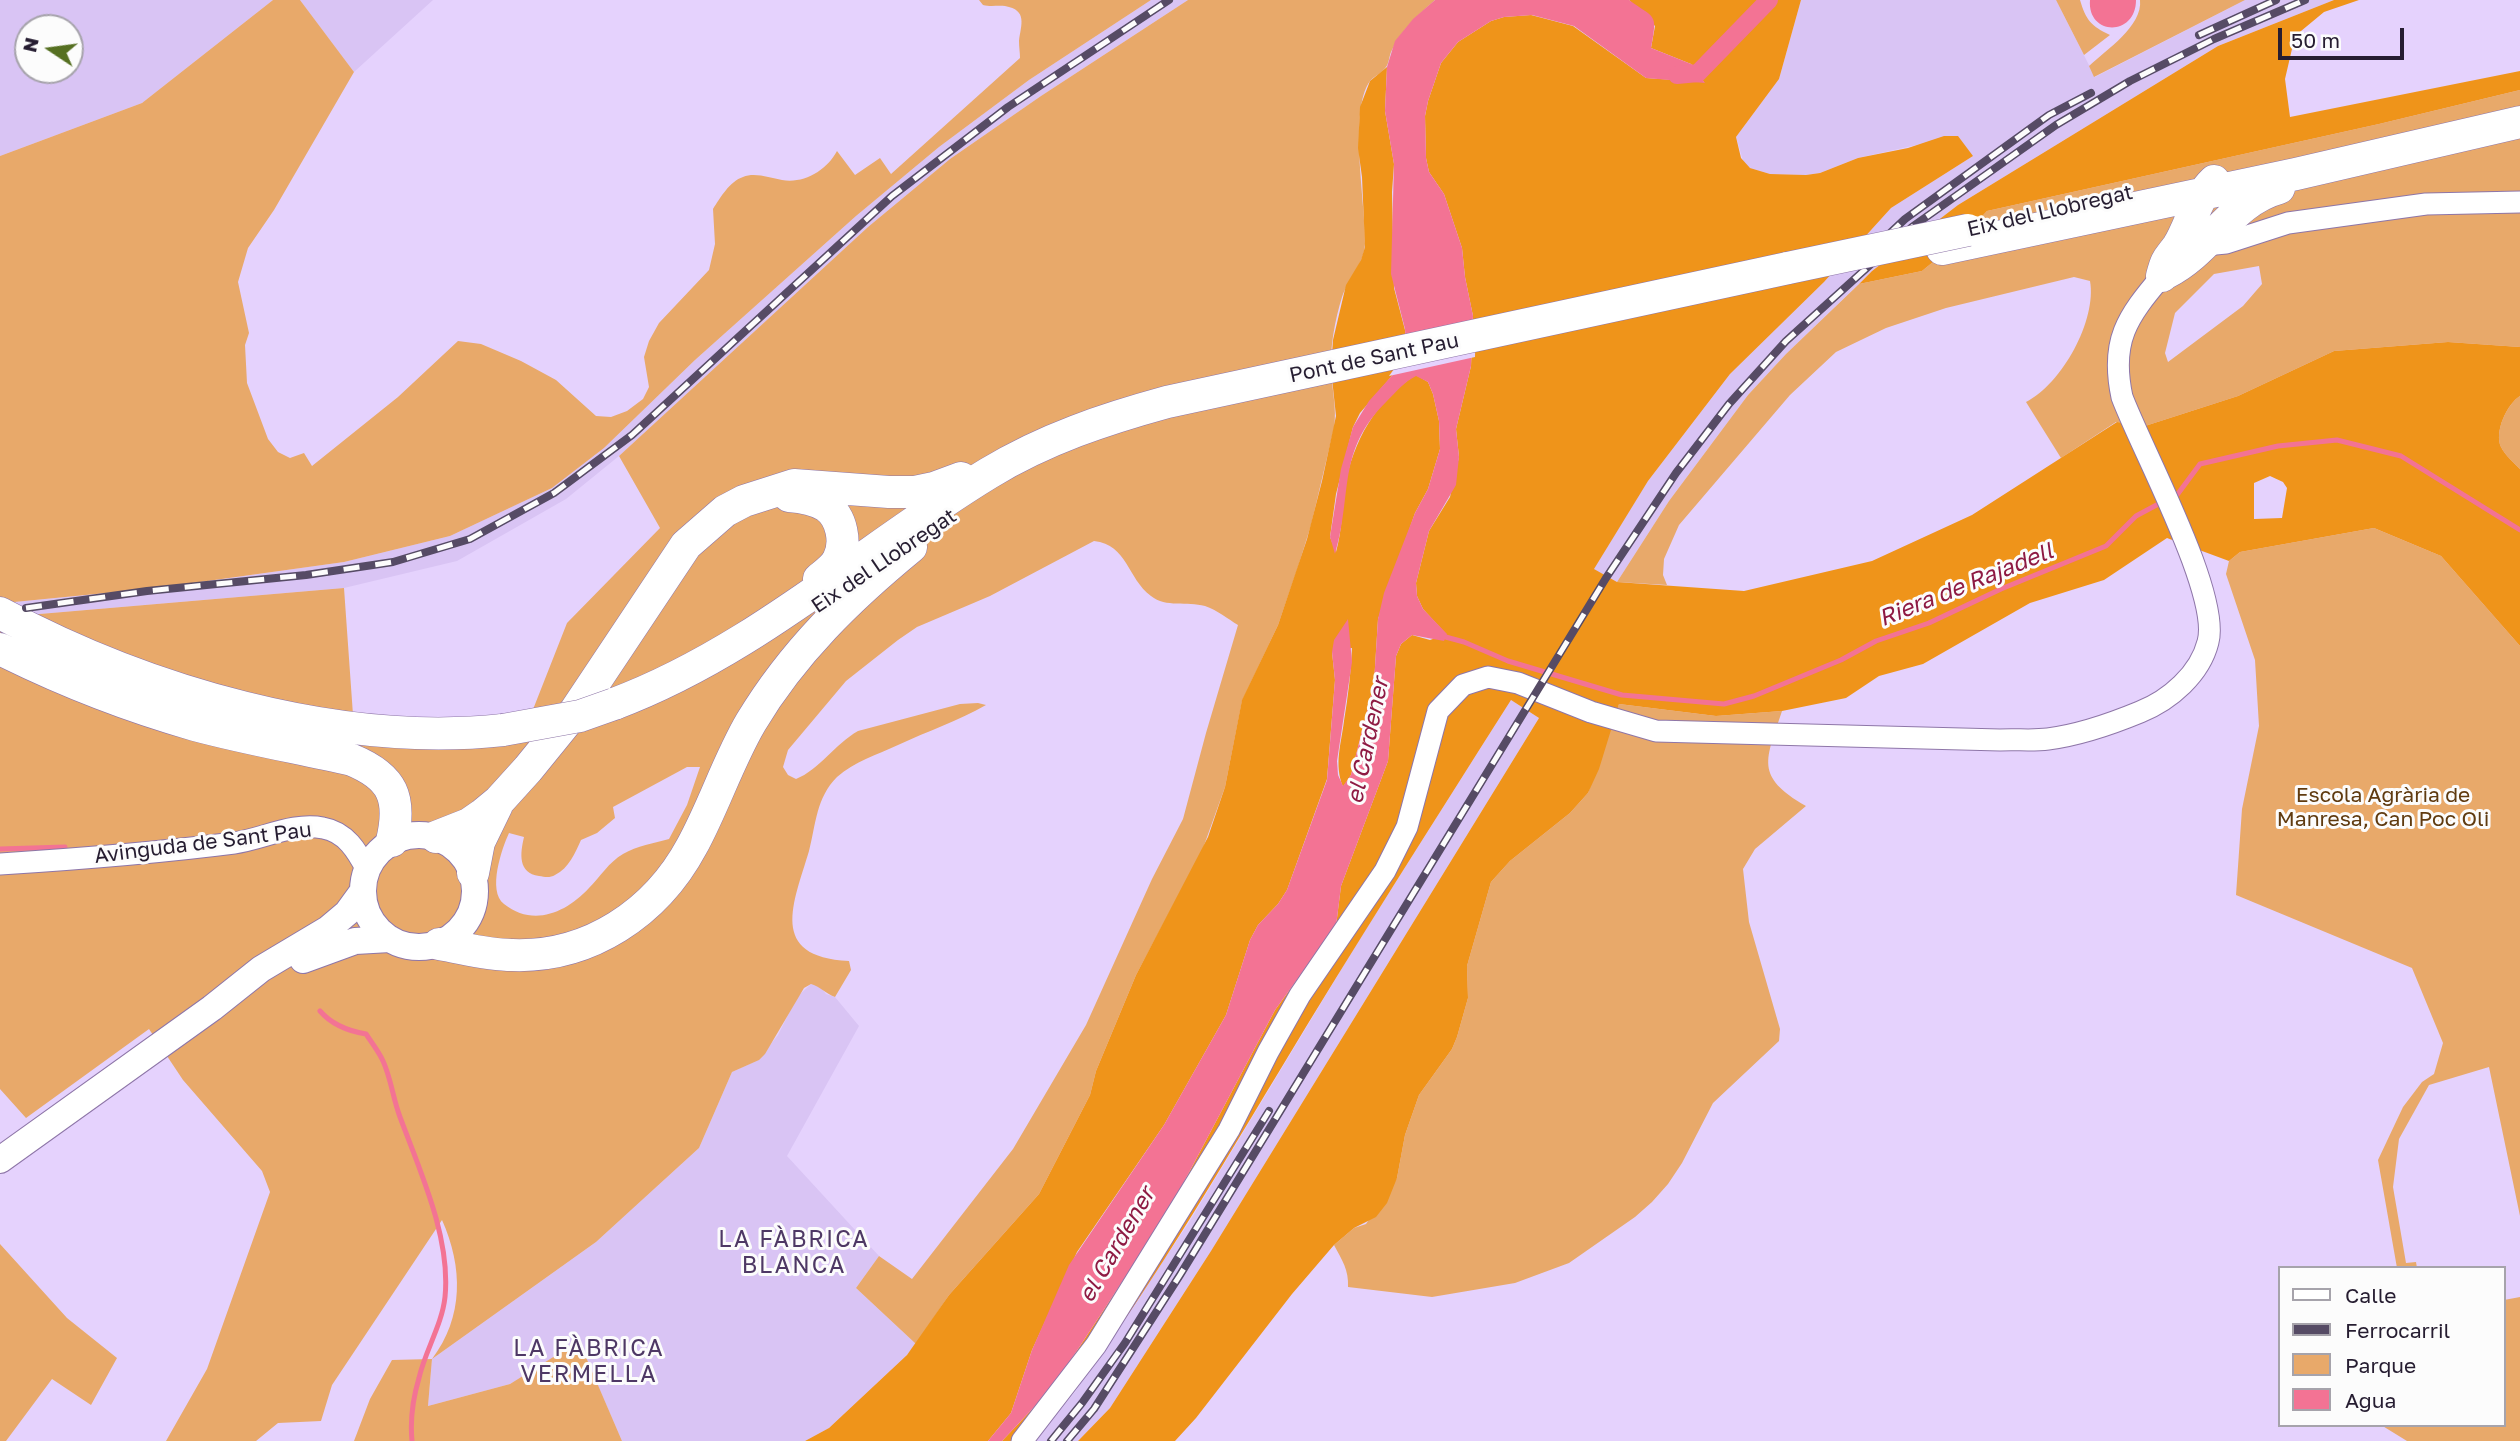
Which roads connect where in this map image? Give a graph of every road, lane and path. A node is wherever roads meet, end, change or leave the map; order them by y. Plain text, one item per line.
1 (2520, 106) edge
2 (2520, 122) edge
3 (2297, 165) junction
4 (2204, 192) junction
5 (2141, 198) junction
6 (2520, 202) edge
7 (2209, 240) junction
8 (2164, 267) junction
9 (1782, 276) junction
10 (1581, 319) joint
11 (1168, 408) junction
12 (1039, 446) junction
13 (763, 495) junction
14 (945, 520) junction
15 (0, 613) edge
16 (0, 632) edge
17 (738, 644) junction
18 (0, 649) edge
19 (610, 713) junction
20 (500, 737) junction
21 (499, 801) junction
22 (436, 837) junction
23 (371, 861) junction
24 (0, 864) edge
25 (473, 873) junction
26 (390, 939) junction
27 (439, 944) junction
28 (232, 993) junction
29 (0, 1160) edge
30 (1022, 1441) edge

1 - 3 highway, Eix del Llobregat
2 - 3 highway, Eix del Llobregat
3 - 4 highway
3 - 5 highway, Eix del Llobregat
3 - 7 highway
4 - 5 highway
4 - 7 highway
4 - 8 highway
5 - 8 highway
5 - 9 highway, Eix del Llobregat
5 - 9 highway, Eix del Llobregat, bridge
6 - 7 street
7 - 8 highway
8 - 30 street
9 - 10 highway, Eix del Llobregat
10 - 11 highway, Pont de Sant Pau
11 - 12 highway, Eix del Llobregat
11 - 14 highway, Eix del Llobregat
12 - 13 highway
12 - 17 highway, Eix del Llobregat
13 - 17 highway
13 - 21 highway
14 - 19 highway, Eix del Llobregat
14 - 27 highway
15 - 20 highway
16 - 20 highway
17 - 19 highway, Eix del Llobregat
18 - 23 highway
19 - 20 highway
21 - 22 highway
21 - 25 highway
22 - 23 main road
22 - 25 main road
23 - 24 street, Avinguda de Sant Pau
23 - 26 main road
23 - 28 main road
25 - 27 main road
26 - 27 main road
26 - 28 main road
28 - 29 main road

